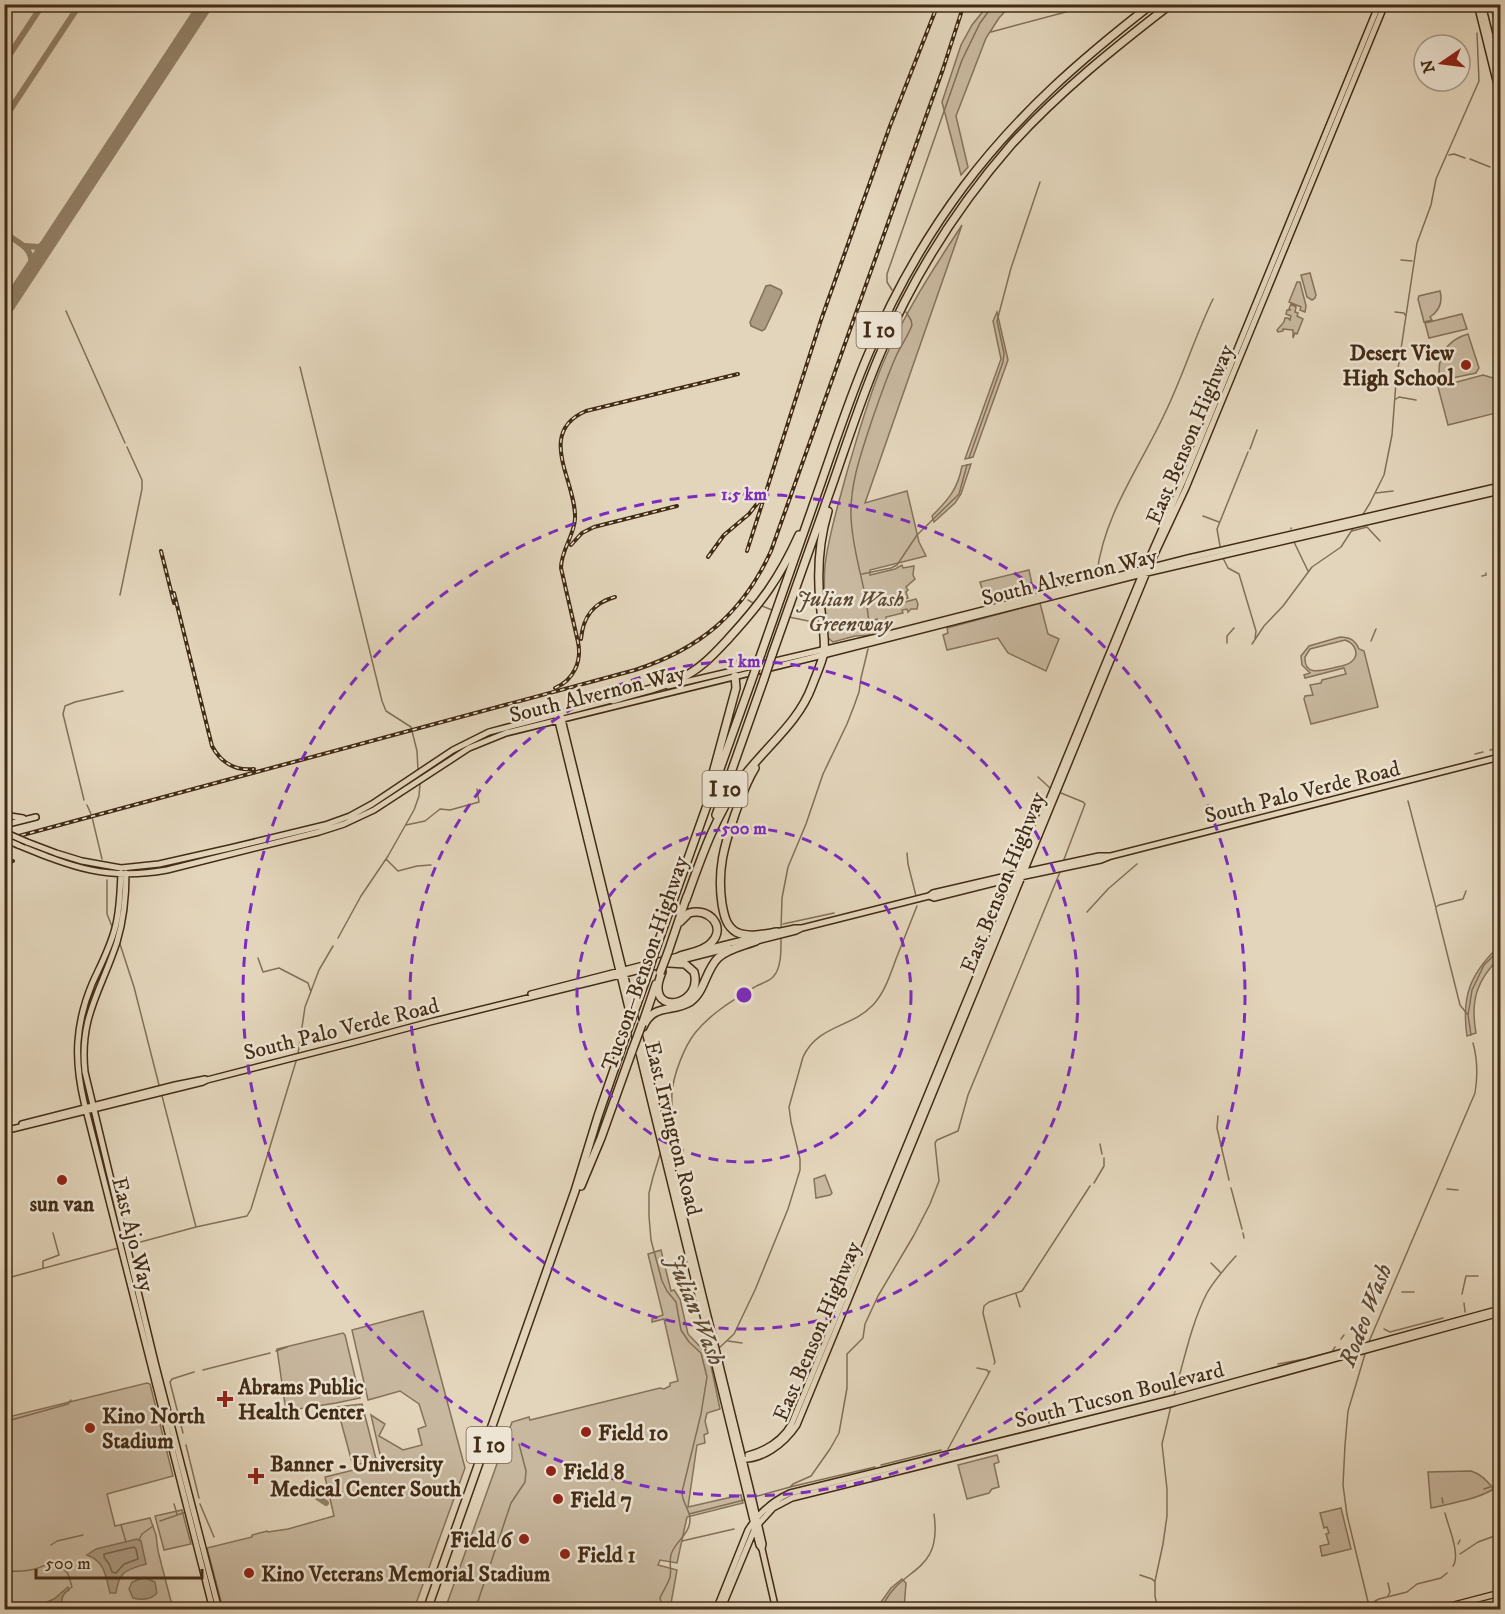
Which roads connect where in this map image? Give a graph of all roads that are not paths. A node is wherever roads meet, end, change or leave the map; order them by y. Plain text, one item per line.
1 (1152, 4) edge
2 (1171, 4) edge
3 (1378, 4) edge
4 (1385, 4) edge
5 (1477, 4) edge
6 (1482, 4) edge
7 (1500, 76) edge
8 (1500, 97) edge
9 (868, 383) junction
10 (820, 486) junction
11 (1500, 489) edge
12 (1355, 523) junction
13 (1156, 551) junction
14 (1190, 558) junction
15 (1145, 571) junction
16 (1093, 586) junction
17 (1136, 589) junction
18 (1122, 630) junction
19 (824, 652) junction
20 (735, 676) junction
21 (613, 700) junction
22 (559, 716) junction
23 (769, 747) junction
24 (1500, 757) edge
25 (4, 815) edge
26 (4, 825) edge
27 (700, 826) junction
28 (4, 832) edge
29 (4, 839) edge
30 (1033, 852) junction
31 (1111, 856) junction
32 (1040, 868) junction
33 (124, 871) junction
34 (1021, 875) junction
35 (999, 882) junction
36 (1011, 894) junction
37 (929, 896) junction
38 (686, 900) junction
39 (777, 934) junction
40 (116, 935) junction
41 (756, 941) junction
42 (668, 954) junction
43 (988, 954) junction
44 (680, 956) junction
45 (621, 973) junction
46 (661, 973) junction
47 (548, 989) junction
48 (526, 998) junction
49 (484, 1008) junction
50 (642, 1025) junction
51 (93, 1108) junction
52 (86, 1110) junction
53 (4, 1131) edge
54 (124, 1248) junction
55 (550, 1266) junction
56 (1500, 1309) edge
57 (1500, 1314) edge
58 (1366, 1348) junction
59 (715, 1355) junction
60 (1172, 1401) junction
61 (741, 1458) junction
62 (750, 1499) junction
63 (766, 1508) junction
64 (755, 1509) junction
65 (192, 1515) junction
66 (756, 1523) junction
67 (761, 1547) junction
68 (744, 1550) junction
69 (1500, 1593) edge
70 (213, 1610) edge
71 (219, 1610) edge
72 (429, 1610) edge
73 (716, 1610) edge
74 (721, 1610) edge
75 (776, 1610) edge
76 (1436, 1610) edge

1 - 10 highway, Tucson–Benson Highway / I 10
2 - 9 highway, Tucson–Benson Highway / I 10
3 - 15 main road, East Benson Highway
4 - 13 main road, East Benson Highway
5 - 8 main road
6 - 7 main road
9 - 19 highway
9 - 38 highway, Tucson–Benson Highway / I 10, bridge
10 - 21 highway
10 - 27 highway, Tucson–Benson Highway / I 10, bridge
11 - 12 main road, South Alvernon Way
11 - 12 main road, South Alvernon Way
12 - 14 main road, South Alvernon Way
12 - 15 main road, South Alvernon Way
13 - 14 main road
13 - 15 main road, East Benson Highway
14 - 15 main road, South Alvernon Way
15 - 16 main road, South Alvernon Way
15 - 17 main road, East Benson Highway
15 - 18 main road, East Benson Highway
15 - 19 main road, South Alvernon Way
16 - 17 main road
16 - 19 main road, South Alvernon Way
17 - 18 main road, East Benson Highway
18 - 30 main road, East Benson Highway
18 - 34 main road, East Benson Highway
19 - 20 main road, South Alvernon Way
19 - 21 main road, South Alvernon Way
19 - 23 highway
20 - 22 main road, South Alvernon Way
20 - 27 highway
21 - 22 main road, South Alvernon Way
22 - 33 main road, South Alvernon Way
22 - 45 main road, East Irvington Road
23 - 38 highway
23 - 39 highway
24 - 31 main road, South Palo Verde Road
25 - 26 main road
27 - 55 highway, Tucson–Benson Highway / I 10, bridge
28 - 33 main road, South Alvernon Way, bridge
29 - 33 main road, South Alvernon Way, bridge
30 - 32 main road
30 - 34 main road, East Benson Highway
31 - 32 main road, South Palo Verde Road
31 - 34 main road, South Palo Verde Road
32 - 34 main road, South Palo Verde Road
33 - 40 main road, East Ajo Way
33 - 40 main road, East Ajo Way
34 - 35 main road, South Palo Verde Road
34 - 36 main road, East Benson Highway
34 - 37 main road, South Palo Verde Road
34 - 43 main road, East Benson Highway
35 - 36 main road
35 - 37 main road, South Palo Verde Road
36 - 43 main road, East Benson Highway
37 - 39 main road, South Palo Verde Road
38 - 42 highway, Tucson–Benson Highway / I 10
39 - 41 main road, South Palo Verde Road
39 - 44 main road, South Palo Verde Road
40 - 51 main road, East Ajo Way
40 - 52 main road, East Ajo Way
41 - 42 main road, South Palo Verde Road
41 - 50 highway
42 - 44 highway
42 - 45 main road, South Palo Verde Road
42 - 46 highway, Tucson–Benson Highway / I 10, bridge
42 - 46 highway
43 - 61 main road, East Benson Highway
44 - 45 main road, South Palo Verde Road
45 - 47 main road, South Palo Verde Road
45 - 48 main road, South Palo Verde Road
45 - 59 main road, East Irvington Road
45 - 59 main road, East Irvington Road
46 - 50 highway, Tucson–Benson Highway / I 10
47 - 48 main road
47 - 49 main road, South Palo Verde Road
48 - 49 main road, South Palo Verde Road
49 - 51 main road, South Palo Verde Road
50 - 55 highway, Tucson–Benson Highway / I 10, bridge
51 - 52 main road, South Palo Verde Road
51 - 54 main road, East Ajo Way
52 - 53 main road, South Palo Verde Road
52 - 54 main road, East Ajo Way
54 - 65 main road, East Ajo Way
55 - 72 highway, Tucson–Benson Highway / I 10
56 - 58 main road, South Tucson Boulevard
57 - 58 main road, South Tucson Boulevard
58 - 60 main road, South Tucson Boulevard
59 - 61 main road, East Irvington Road
60 - 63 main road, South Tucson Boulevard
60 - 66 main road, South Tucson Boulevard
61 - 62 main road, East Irvington Road
62 - 64 main road, East Irvington Road
62 - 66 main road, East Irvington Road
63 - 64 main road
63 - 66 main road, South Tucson Boulevard
64 - 66 main road, East Irvington Road
65 - 70 main road, East Ajo Way
65 - 71 main road, East Ajo Way
66 - 67 main road, East Irvington Road
66 - 68 main road
66 - 73 main road
67 - 68 main road
67 - 75 main road, East Irvington Road
68 - 74 main road
69 - 76 main road

